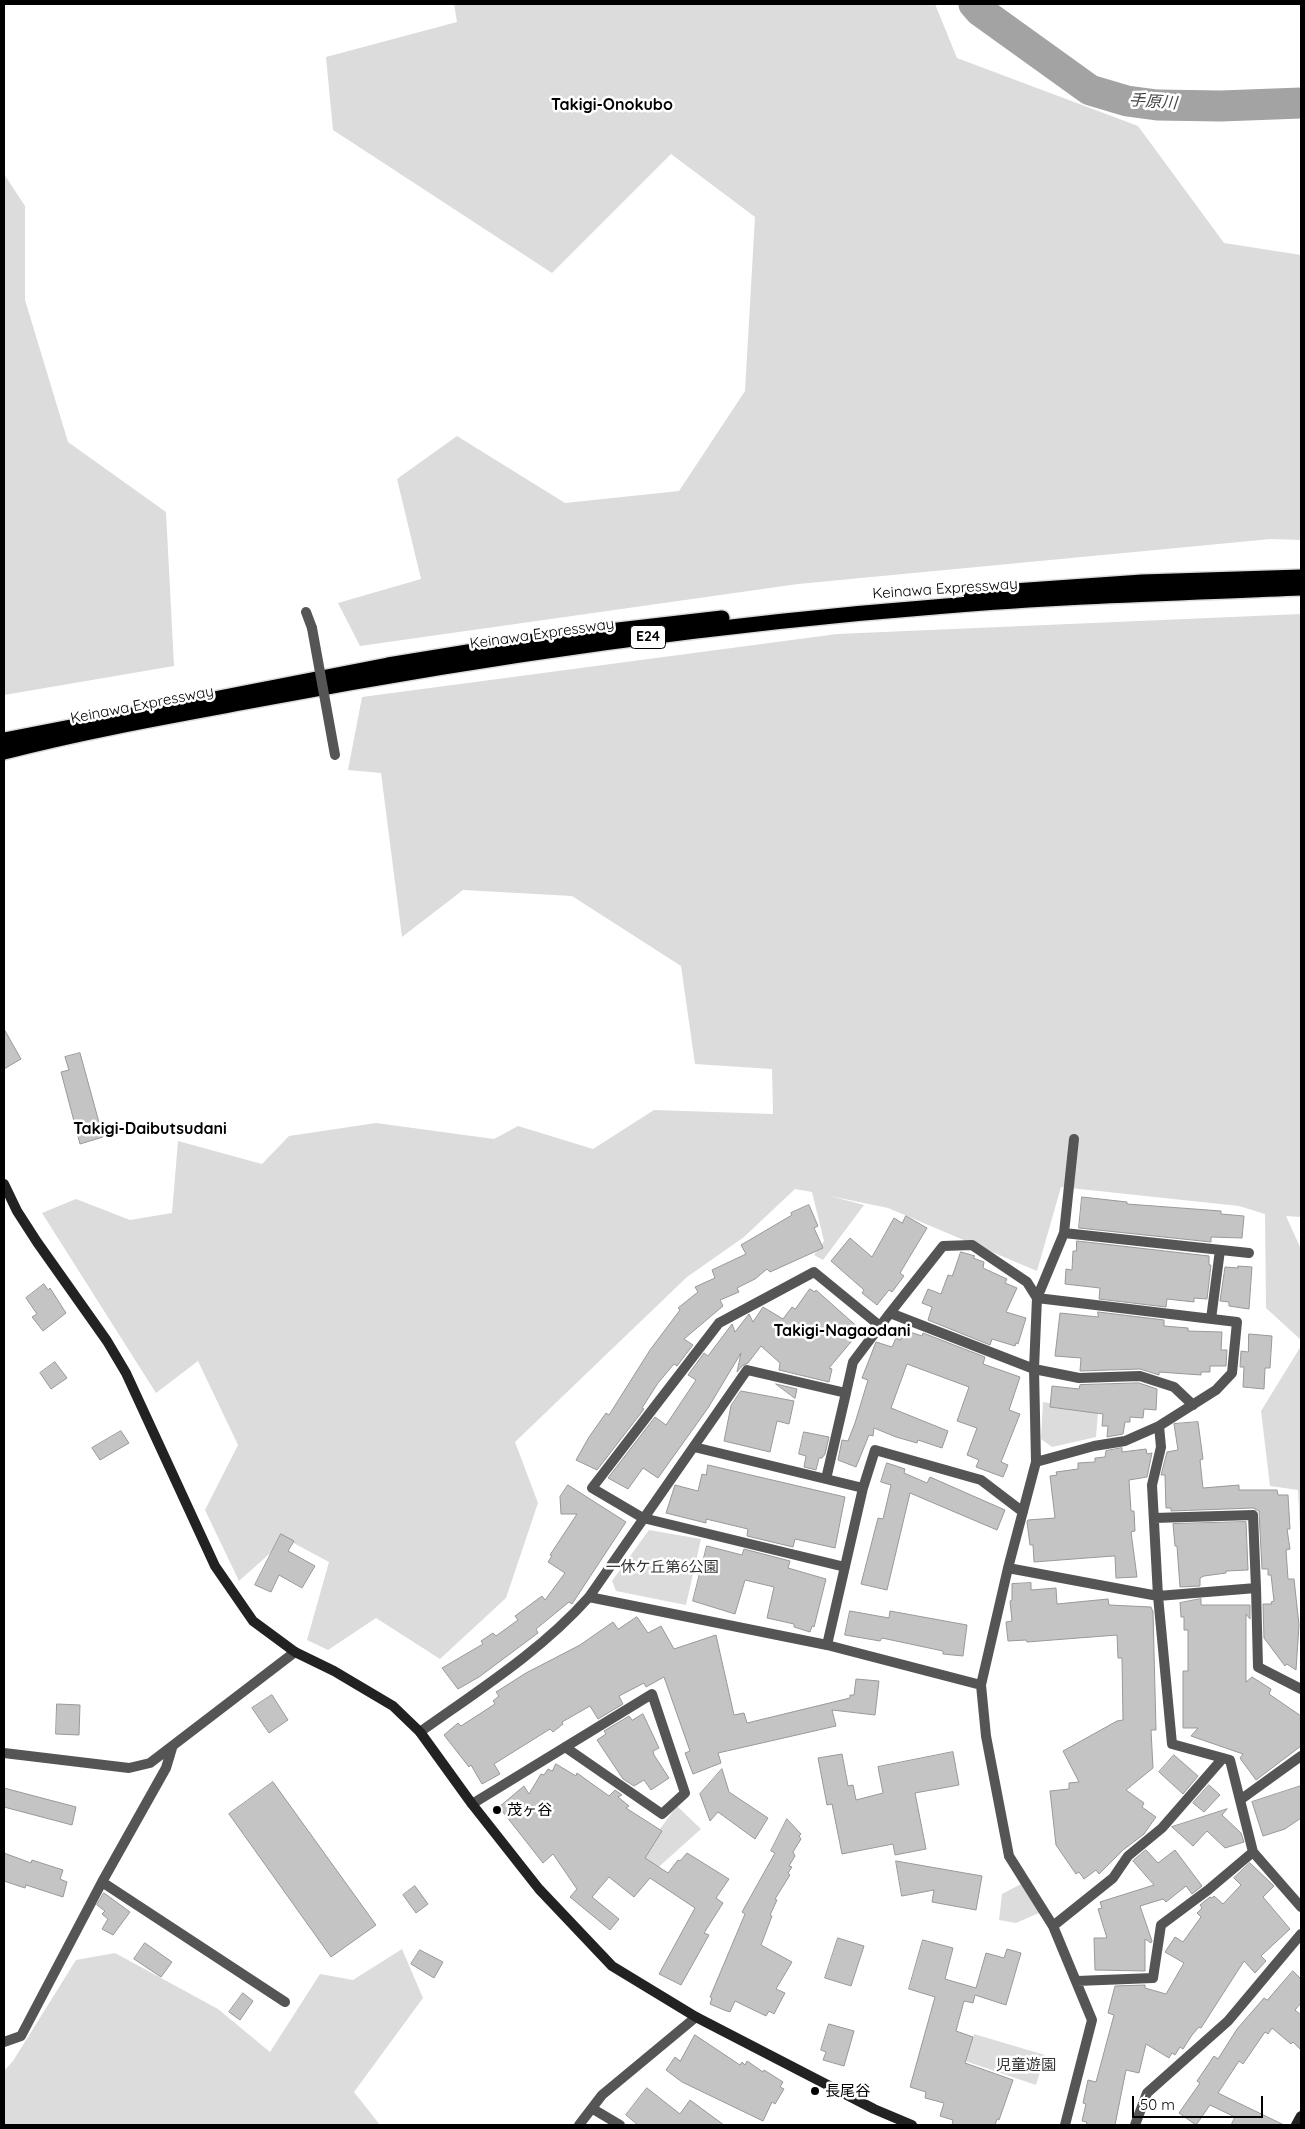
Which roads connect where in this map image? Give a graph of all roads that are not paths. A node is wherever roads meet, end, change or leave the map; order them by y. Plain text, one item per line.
1 (1301, 577) edge
2 (1301, 588) edge
3 (306, 612) dead end
4 (4, 740) edge
5 (4, 752) edge
6 (335, 755) dead end
7 (1074, 1139) dead end
8 (4, 1184) edge
9 (1064, 1233) junction
10 (1220, 1250) junction
11 (1249, 1253) dead end
12 (1037, 1298) junction
13 (890, 1313) junction
14 (1211, 1319) junction
15 (880, 1326) junction
16 (1034, 1369) junction
17 (846, 1392) junction
18 (1193, 1405) junction
19 (1159, 1426) junction
20 (694, 1447) junction
21 (1036, 1462) junction
22 (826, 1479) junction
23 (863, 1488) junction
24 (1023, 1512) junction
25 (643, 1518) junction
26 (1154, 1518) junction
27 (845, 1567) junction
28 (1008, 1568) junction
29 (1256, 1588) junction
30 (1158, 1596) junction
31 (590, 1597) junction
32 (826, 1646) junction
33 (295, 1652) junction
34 (981, 1685) junction
35 (1301, 1689) edge
36 (420, 1732) junction
37 (565, 1747) junction
38 (172, 1748) junction
39 (4, 1753) edge
40 (1301, 1756) edge
41 (1223, 1758) junction
42 (1240, 1800) junction
43 (472, 1804) junction
44 (1253, 1852) junction
45 (102, 1882) junction
46 (1301, 1906) edge
47 (1053, 1926) junction
48 (1301, 1934) edge
49 (1077, 1980) junction
50 (285, 2002) dead end
51 (696, 2017) junction
52 (4, 2042) edge
53 (593, 2109) junction
54 (1301, 2116) edge
55 (578, 2125) edge
56 (620, 2125) edge
57 (912, 2125) edge
58 (1066, 2125) edge
59 (1135, 2125) edge
60 (1296, 2125) edge

1 - 4 highway, Keinawa Expressway / E24
2 - 5 highway, Keinawa Expressway / E24
3 - 6 street, bridge
7 - 9 street
8 - 33 street
9 - 10 street
9 - 12 street
10 - 11 street
10 - 14 street
12 - 13 street
12 - 14 street
12 - 16 street
13 - 15 street
13 - 16 street
14 - 18 street
15 - 17 street
15 - 25 street
16 - 18 street
16 - 21 street
17 - 20 street
17 - 22 street
18 - 19 street
19 - 21 street
19 - 26 street
20 - 22 street
20 - 25 street
21 - 24 street
22 - 23 street
23 - 24 street
23 - 27 street
24 - 28 street
25 - 27 street
25 - 31 street
26 - 29 street
26 - 30 street
27 - 32 street
28 - 30 street
28 - 34 street
29 - 30 street
29 - 35 street
30 - 41 street
31 - 32 street
31 - 36 street
32 - 34 street
33 - 36 street
33 - 38 street
34 - 47 street
36 - 43 street
37 - 37 street
37 - 43 street
38 - 39 street
38 - 45 street
40 - 42 street
41 - 42 street
41 - 47 street
42 - 44 street
43 - 51 street
44 - 46 street
44 - 49 street
45 - 50 street
45 - 52 street
47 - 49 street
48 - 59 street
49 - 58 street
51 - 53 street
51 - 57 street
53 - 55 street
53 - 56 street
54 - 60 street

